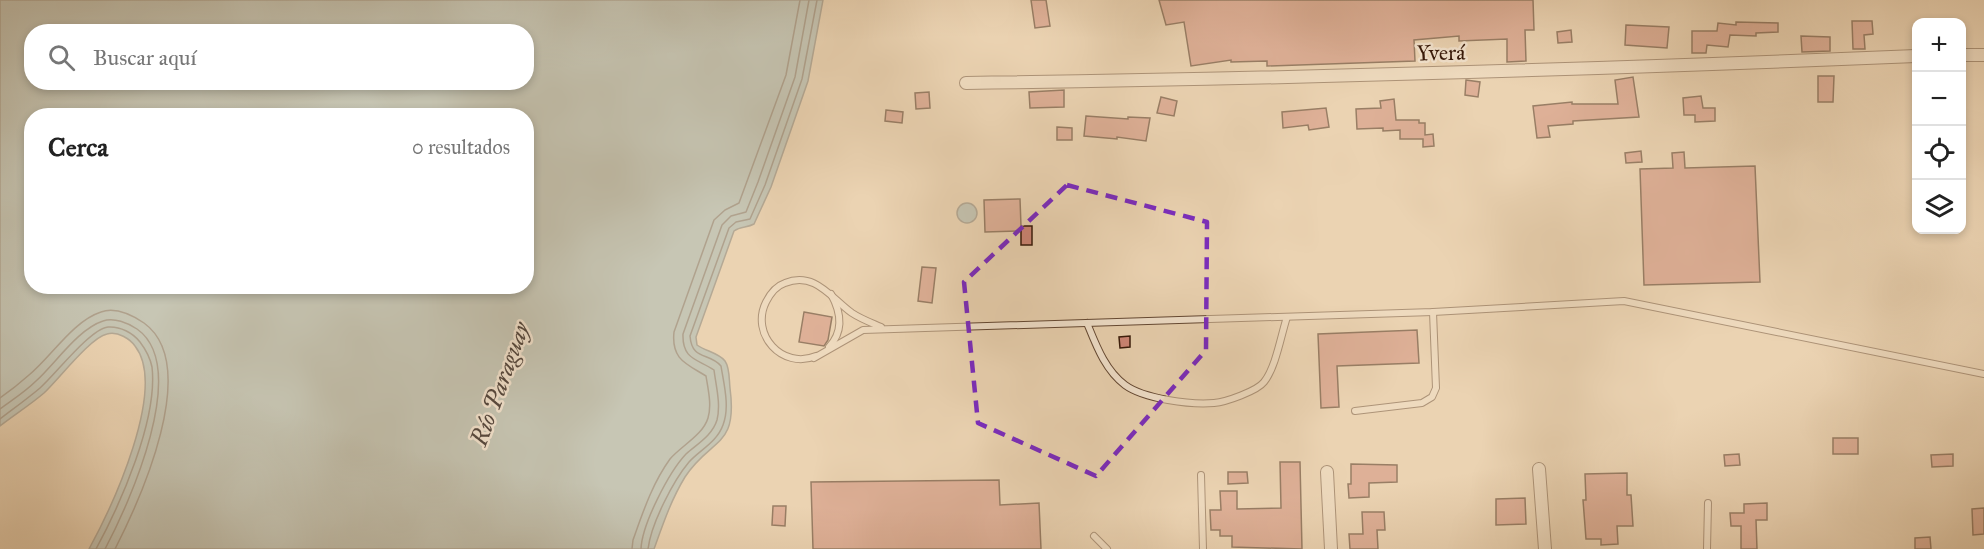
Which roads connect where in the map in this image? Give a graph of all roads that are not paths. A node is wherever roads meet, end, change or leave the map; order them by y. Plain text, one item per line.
1 (1966, 55) edge
2 (1984, 55) edge
3 (1912, 56) edge
4 (966, 83) dead end
5 (831, 294) junction
6 (1433, 312) junction
7 (1287, 316) junction
8 (1087, 322) junction
9 (885, 329) junction
10 (814, 358) junction
11 (1984, 375) edge
12 (1355, 411) dead end
13 (1539, 469) dead end
14 (1327, 472) dead end
15 (1201, 475) dead end
16 (1708, 502) dead end
17 (1094, 536) dead end
18 (1107, 549) edge
19 (1203, 549) edge
20 (1331, 549) edge
21 (1545, 549) edge
22 (1707, 549) edge

1 - 2 street
3 - 4 street, Yverá
5 - 9 lane
5 - 10 lane
5 - 10 lane
6 - 7 lane
6 - 11 lane
6 - 12 lane
7 - 8 lane
7 - 8 lane
8 - 9 lane
9 - 10 lane
13 - 21 street
14 - 20 street
15 - 19 lane
16 - 22 lane
17 - 18 lane

